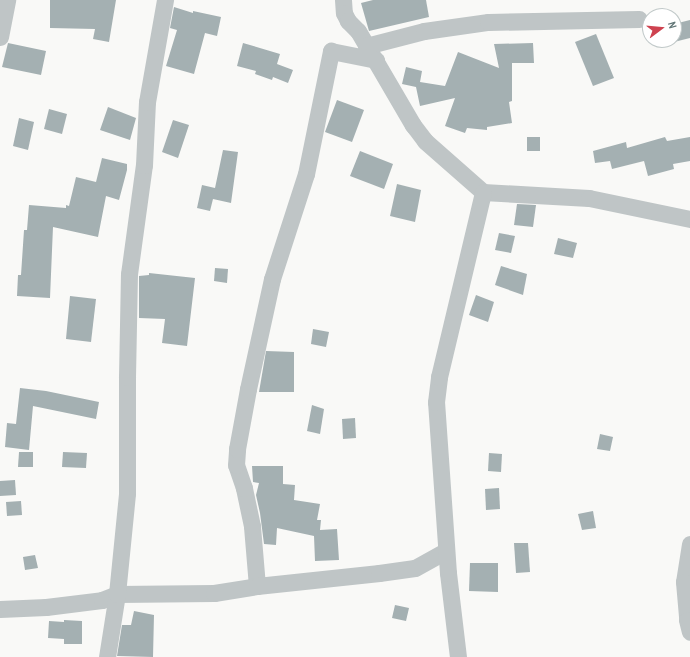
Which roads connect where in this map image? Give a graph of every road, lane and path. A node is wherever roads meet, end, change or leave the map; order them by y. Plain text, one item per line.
1 (7, 0) edge
2 (165, 0) edge
3 (343, 0) edge
4 (638, 19) dead end
5 (0, 37) edge
6 (366, 46) junction
7 (376, 60) junction
8 (483, 192) junction
9 (690, 219) edge
10 (690, 544) edge
11 (446, 551) junction
12 (257, 586) junction
13 (117, 594) junction
14 (0, 609) edge
15 (690, 632) edge
16 (107, 657) edge
17 (458, 657) edge

1 - 5 street
2 - 13 street
3 - 6 street
4 - 6 street
6 - 7 street
7 - 8 street
7 - 12 street
8 - 9 street
8 - 11 street
10 - 15 street
11 - 12 street
11 - 17 street
12 - 13 street
13 - 14 street
13 - 16 street

